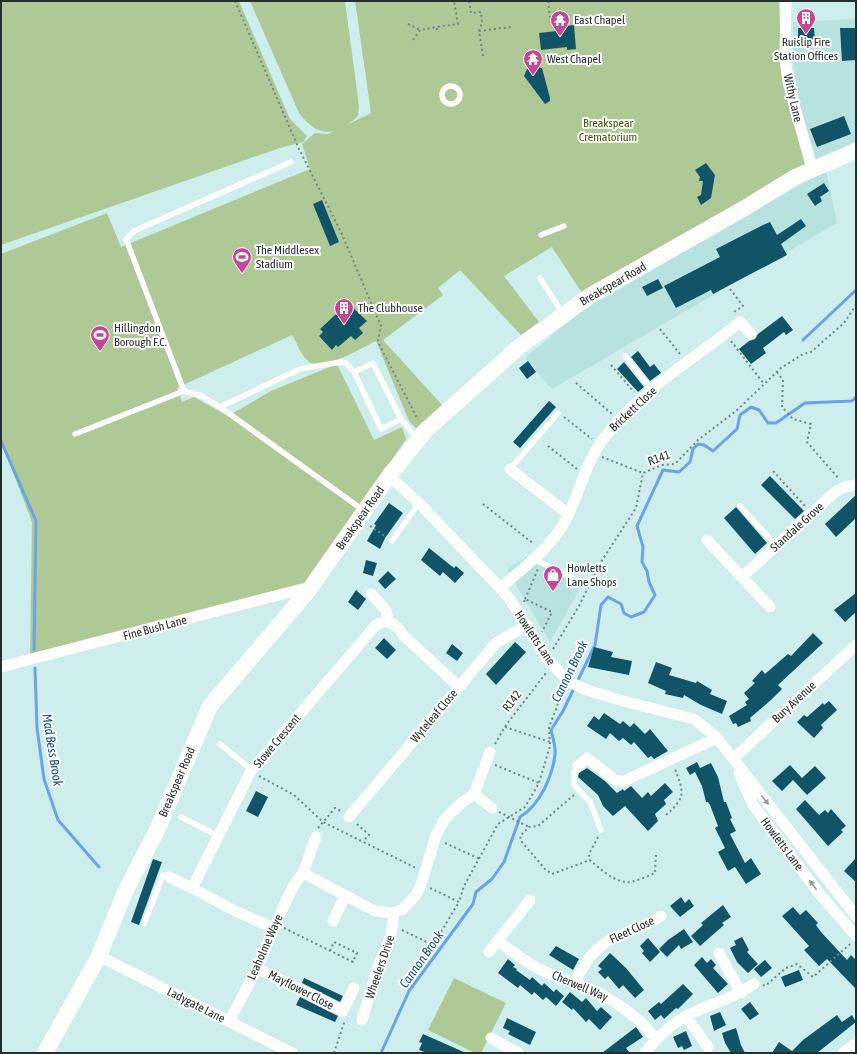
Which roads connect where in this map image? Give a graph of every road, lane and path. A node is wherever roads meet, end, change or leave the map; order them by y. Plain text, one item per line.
1 (235, 1) edge
2 (454, 1) edge
3 (469, 1) edge
4 (548, 1) edge
5 (786, 1) edge
6 (408, 24) dead end
7 (551, 25) dead end
8 (512, 27) dead end
9 (420, 30) junction
10 (479, 31) junction
11 (413, 40) dead end
12 (483, 56) dead end
13 (856, 151) edge
14 (292, 162) dead end
15 (812, 169) junction
16 (564, 226) dead end
17 (541, 235) dead end
18 (540, 278) dead end
19 (730, 289) dead end
20 (856, 305) edge
21 (733, 313) dead end
22 (563, 315) junction
23 (660, 329) dead end
24 (726, 334) junction
25 (750, 334) dead end
26 (625, 356) dead end
27 (687, 363) junction
28 (612, 365) dead end
29 (354, 372) junction
30 (777, 372) junction
31 (576, 383) dead end
32 (764, 384) junction
33 (652, 390) junction
34 (184, 391) junction
35 (640, 400) junction
36 (220, 407) junction
37 (558, 413) joint
38 (401, 419) junction
39 (619, 420) junction
40 (75, 434) dead end
41 (422, 435) junction
42 (548, 446) dead end
43 (597, 449) junction
44 (510, 468) joint
45 (773, 472) dead end
46 (643, 473) junction
47 (584, 475) junction
48 (389, 476) junction
49 (856, 485) edge
50 (844, 487) junction
51 (420, 503) junction
52 (483, 504) dead end
53 (740, 506) dead end
54 (812, 513) junction
55 (568, 514) junction
56 (362, 515) junction
57 (707, 540) dead end
58 (392, 541) joint
59 (776, 545) junction
60 (541, 550) junction
61 (537, 561) junction
62 (742, 577) junction
63 (573, 578) dead end
64 (500, 588) junction
65 (309, 590) junction
66 (371, 594) dead end
67 (525, 599) junction
68 (770, 607) dead end
69 (518, 613) junction
70 (388, 621) junction
71 (526, 626) junction
72 (537, 642) junction
73 (856, 645) edge
74 (550, 662) junction
75 (1, 667) edge
76 (566, 680) junction
77 (459, 687) junction
78 (505, 727) junction
79 (717, 738) junction
80 (550, 742) junction
81 (220, 744) dead end
82 (489, 757) junction
83 (733, 759) junction
84 (672, 760) junction
85 (578, 766) joint
86 (252, 770) junction
87 (539, 783) junction
88 (578, 790) junction
89 (474, 794) junction
90 (492, 808) joint
91 (666, 815) dead end
92 (180, 817) dead end
93 (348, 817) junction
94 (509, 818) junction
95 (323, 822) junction
96 (529, 827) junction
97 (601, 830) joint
98 (218, 836) junction
99 (316, 836) dead end
100 (435, 838) junction
101 (363, 842) junction
102 (656, 855) dead end
103 (480, 859) junction
104 (590, 860) junction
105 (424, 872) junction
106 (303, 873) junction
107 (170, 877) joint
108 (421, 883) junction
109 (192, 888) junction
110 (838, 894) junction
111 (345, 896) junction
112 (530, 900) dead end
113 (459, 902) junction
114 (828, 903) junction
115 (393, 914) junction
116 (661, 916) dead end
117 (856, 916) edge
118 (333, 921) dead end
119 (144, 924) dead end
120 (275, 926) junction
121 (394, 926) junction
122 (853, 940) edge
123 (498, 941) junction
124 (330, 950) junction
125 (489, 952) dead end
126 (719, 953) dead end
127 (99, 956) junction
128 (257, 968) junction
129 (574, 983) junction
130 (754, 984) joint
131 (354, 988) dead end
132 (741, 993) junction
133 (686, 1016) junction
134 (362, 1020) joint
135 (229, 1022) junction
136 (491, 1038) dead end
137 (656, 1039) junction
138 (856, 1043) edge
139 (708, 1047) dead end
140 (45, 1053) edge
141 (292, 1053) edge
142 (334, 1053) edge
143 (518, 1053) edge
144 (645, 1053) edge
145 (844, 1053) edge

1 - 41 path
2 - 9 path
3 - 10 path
4 - 7 path
5 - 15 street, Withy Lane
6 - 9 path
8 - 10 path
9 - 11 path
10 - 12 path
13 - 15 street, Breakspear Road
14 - 34 lane
15 - 22 street, Breakspear Road
16 - 17 lane
18 - 22 lane
19 - 21 path
20 - 30 path, R141
22 - 41 street, Breakspear Road
23 - 27 path
24 - 25 street, Brickett Close
24 - 27 street, Brickett Close
24 - 32 path
26 - 33 lane
27 - 33 street, Brickett Close
28 - 35 path
29 - 36 lane
29 - 38 lane
29 - 38 lane
30 - 32 path, R141
30 - 50 path
31 - 39 path
32 - 46 path, R141
33 - 35 street, Brickett Close
34 - 36 lane
34 - 40 lane
35 - 39 street, Brickett Close
36 - 56 lane
37 - 43 path
37 - 44 lane
38 - 41 lane
39 - 43 street, Brickett Close
41 - 48 street, Breakspear Road
42 - 47 path
43 - 46 path
43 - 47 street, Brickett Close
44 - 55 street
45 - 54 path
46 - 74 path, R141
47 - 55 street, Brickett Close
48 - 51 street, Howletts Lane
48 - 56 street, Breakspear Road
49 - 50 street, Standale Grove
50 - 54 street, Standale Grove
51 - 58 lane
51 - 64 street, Howletts Lane
52 - 60 path
53 - 59 lane
54 - 59 street, Standale Grove
55 - 60 street, Brickett Close
56 - 58 path
56 - 65 street, Breakspear Road
57 - 62 street
59 - 62 street, Standale Grove
60 - 61 street, Brickett Close
61 - 63 lane
61 - 64 street, Brickett Close
61 - 67 path
62 - 68 street
64 - 69 street, Howletts Lane
65 - 75 street, Fine Bush Lane
65 - 127 street, Breakspear Road
66 - 70 street
67 - 69 path
67 - 72 path
69 - 71 street, Howletts Lane
70 - 77 street
70 - 86 street, Stowe Crescent
71 - 72 street, Howletts Lane
71 - 77 street, Wyteleaf Close
72 - 74 street, Howletts Lane
73 - 83 street, Bury Avenue
74 - 76 street, Howletts Lane
74 - 78 path, R142
76 - 79 street, Howletts Lane
76 - 80 path
77 - 93 street, Wyteleaf Close
78 - 80 path
78 - 82 path, R142
79 - 83 street, Howletts Lane
79 - 84 street
80 - 87 path
81 - 86 lane
82 - 87 path
82 - 89 street
83 -> 110 street, Howletts Lane
114 -> 83 street, Howletts Lane
84 - 85 street
84 - 91 path
85 - 88 lane
86 - 95 path
86 - 98 street, Stowe Crescent
87 - 94 path
88 - 96 path
88 - 97 lane
89 - 90 street
89 - 100 street
90 - 94 path
92 - 98 lane
93 - 95 path
93 - 101 path
94 - 96 path
94 - 103 path
95 - 101 path
96 - 104 path
97 - 104 path
98 - 109 street, Stowe Crescent
99 - 106 street, Leaholme Waye
100 - 103 path
100 - 105 street
101 - 105 path
102 - 104 path
103 - 113 path
105 - 108 street
106 - 111 street
106 - 120 street, Leaholme Waye
107 - 109 street
107 - 119 lane
108 - 113 path
108 - 115 street
109 - 120 street
110 - 114 street
110 - 117 street, Howletts Lane
111 - 115 street
111 - 118 street
112 - 123 street
113 - 121 path
114 - 122 street, Howletts Lane
115 - 121 street, Wheelers Drive
116 - 129 street, Fleet Close
120 - 124 path
120 - 128 street, Leaholme Waye
121 - 134 street, Wheelers Drive
122 - 130 path
123 - 125 street
123 - 129 street, Cherwell Way
124 - 124 path
126 - 132 street
127 - 135 street, Ladygate Lane
127 - 140 street, Breakspear Road
128 - 131 street, Mayflower Close
128 - 135 street, Leaholme Waye
129 - 137 street, Cherwell Way
130 - 132 street
132 - 133 street
133 - 137 street
133 - 139 street
134 - 142 path
135 - 141 street, Ladygate Lane
136 - 143 street
137 - 144 street
138 - 145 street

